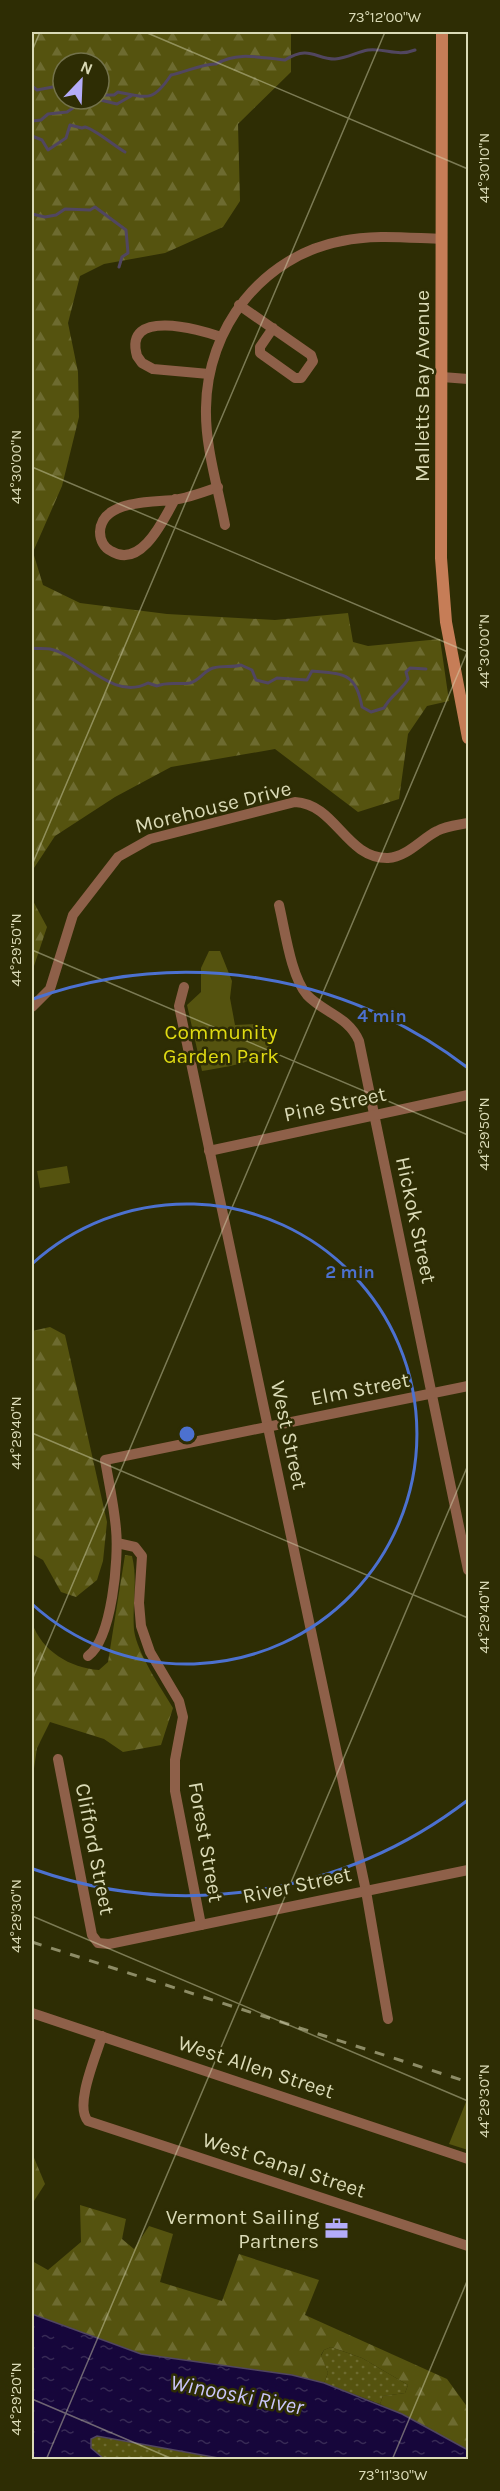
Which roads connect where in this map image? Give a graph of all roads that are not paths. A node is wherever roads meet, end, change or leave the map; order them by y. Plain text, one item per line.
1 (442, 32) edge
2 (442, 238) junction
3 (239, 305) junction
4 (273, 328) junction
5 (221, 337) junction
6 (209, 374) junction
7 (442, 377) junction
8 (468, 379) edge
9 (218, 488) junction
10 (175, 499) junction
11 (225, 525) dead end
12 (468, 738) edge
13 (468, 823) edge
14 (279, 905) dead end
15 (184, 987) dead end
16 (32, 1007) edge
17 (468, 1095) edge
18 (374, 1115) junction
19 (209, 1151) junction
20 (468, 1386) edge
21 (432, 1394) junction
22 (267, 1427) junction
23 (117, 1543) junction
24 (468, 1570) edge
25 (88, 1656) dead end
26 (58, 1760) dead end
27 (468, 1870) edge
28 (366, 1891) junction
29 (201, 1925) junction
30 (98, 1943) joint
31 (32, 2013) edge
32 (388, 2019) dead end
33 (102, 2036) junction
34 (468, 2159) edge
35 (468, 2247) edge

1 - 2 street, Malletts Bay Avenue
2 - 3 street
2 - 7 street, Malletts Bay Avenue
3 - 4 street
3 - 5 street
4 - 4 street
5 - 6 street
5 - 6 street
6 - 9 street
7 - 8 street
7 - 12 street, Malletts Bay Avenue
9 - 10 street
9 - 11 street
10 - 10 street
13 - 16 street, Morehouse Drive
14 - 18 street, Hickok Street
15 - 19 street, West Street
17 - 18 street, Pine Street
18 - 19 street, Pine Street
18 - 21 street, Hickok Street
19 - 22 street, West Street
20 - 21 street, Elm Street
21 - 22 street, Elm Street
21 - 24 street, Hickok Street
22 - 23 street, Elm Street
22 - 28 street, West Street
23 - 25 street, Elm Street
23 - 29 street, Forest Street
26 - 30 street, Clifford Street
27 - 28 street, River Street
28 - 29 street, River Street
28 - 32 street, West Street
29 - 30 street, River Street
31 - 33 street, West Allen Street
33 - 34 street, West Allen Street
33 - 35 street, West Canal Street

